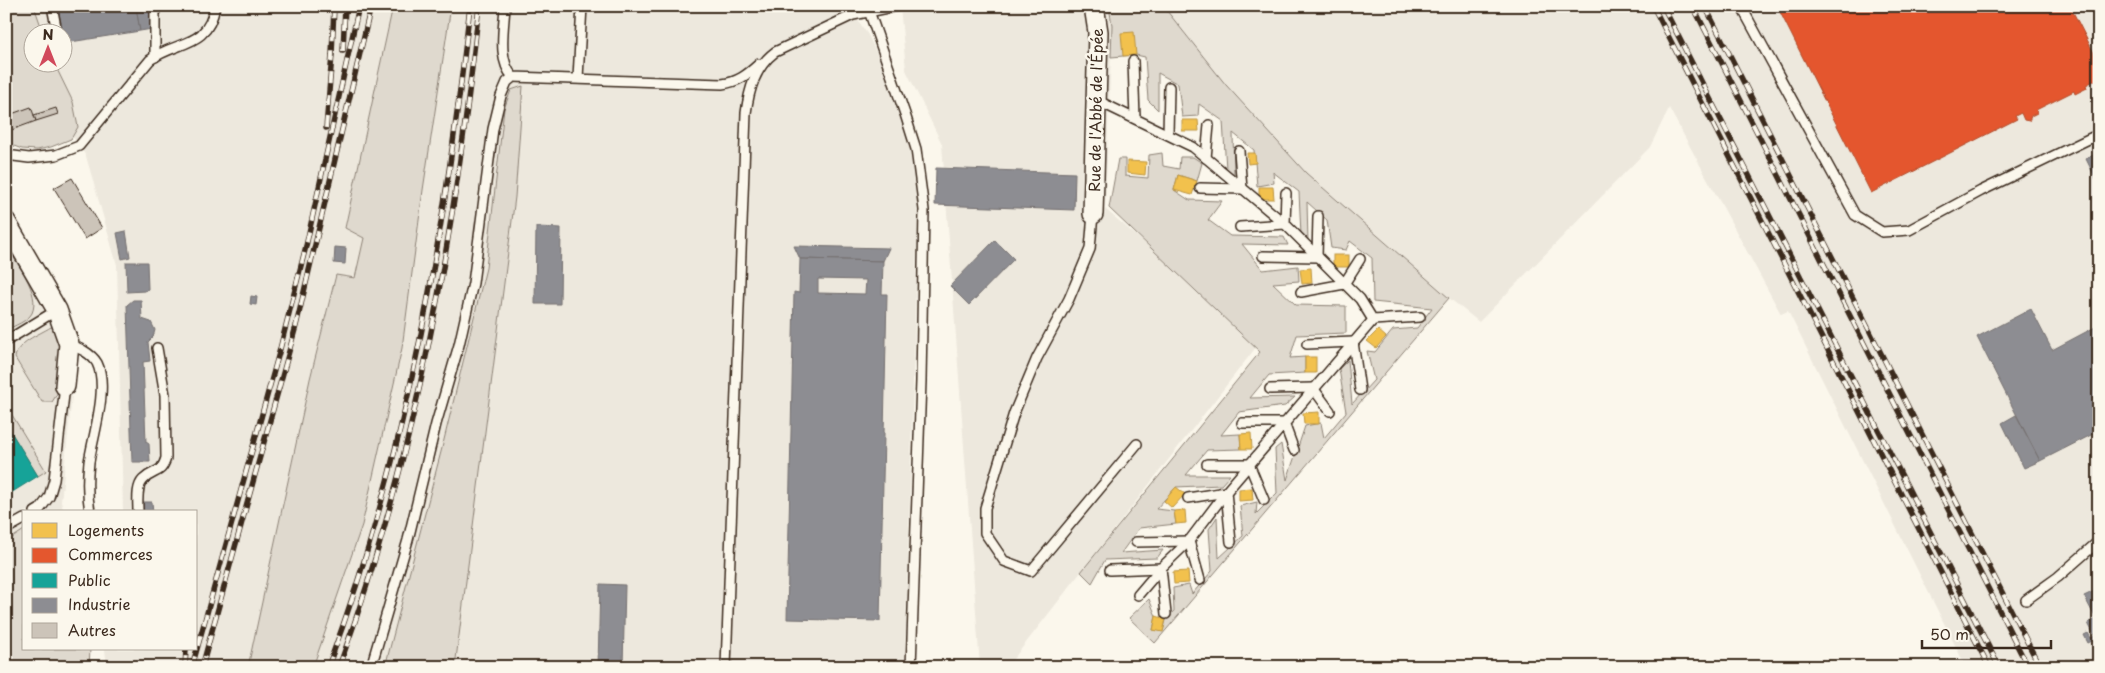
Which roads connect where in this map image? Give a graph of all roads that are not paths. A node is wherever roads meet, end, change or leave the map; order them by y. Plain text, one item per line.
1 (52, 6) edge
2 (155, 6) edge
3 (215, 6) edge
4 (505, 6) edge
5 (582, 6) edge
6 (898, 6) edge
7 (1094, 6) edge
8 (1741, 6) edge
9 (869, 11) junction
10 (55, 22) edge
11 (155, 57) junction
12 (765, 59) junction
13 (1133, 61) dead end
14 (513, 77) junction
15 (578, 78) junction
16 (1169, 87) dead end
17 (1096, 100) junction
18 (1135, 118) junction
19 (1209, 125) dead end
20 (1168, 134) junction
21 (2099, 134) edge
22 (1239, 151) dead end
23 (6, 155) edge
24 (1206, 158) junction
25 (1200, 188) dead end
26 (1242, 189) junction
27 (1286, 193) dead end
28 (1093, 214) joint
29 (1318, 216) dead end
30 (6, 222) edge
31 (1285, 224) junction
32 (1240, 227) dead end
33 (1263, 256) dead end
34 (1316, 257) junction
35 (1360, 259) dead end
36 (1344, 284) junction
37 (1301, 292) dead end
38 (57, 310) junction
39 (1420, 317) dead end
40 (1373, 320) junction
41 (6, 341) edge
42 (1353, 342) junction
43 (69, 344) junction
44 (1307, 344) dead end
45 (157, 348) dead end
46 (65, 386) joint
47 (1313, 388) junction
48 (1270, 389) dead end
49 (1360, 390) dead end
50 (1330, 412) dead end
51 (1242, 423) dead end
52 (1284, 424) junction
53 (1137, 444) dead end
54 (1294, 450) dead end
55 (1207, 464) dead end
56 (1249, 464) junction
57 (1226, 492) junction
58 (1188, 498) dead end
59 (1264, 500) dead end
60 (37, 510) edge
61 (90, 510) edge
62 (138, 510) edge
63 (22, 519) edge
64 (6, 529) edge
65 (1189, 541) junction
66 (2099, 541) edge
67 (1136, 542) dead end
68 (1231, 542) dead end
69 (1162, 568) junction
70 (1110, 570) dead end
71 (1200, 580) dead end
72 (1138, 595) dead end
73 (2026, 600) dead end
74 (1166, 614) dead end
75 (371, 667) edge
76 (726, 667) edge
77 (911, 667) edge

1 - 10 lane
2 - 11 lane
3 - 11 lane
4 - 14 lane
5 - 15 lane
6 - 9 lane
7 - 17 street, Rue de l'Abbé de l'Épée
8 - 21 lane
9 - 12 lane
9 - 77 lane
11 - 23 lane
12 - 15 lane
12 - 76 lane
13 - 18 lane
14 - 15 lane
14 - 75 lane
16 - 20 lane
17 - 18 lane
17 - 28 street, Rue de l'Abbé de l'Épée
18 - 20 lane
19 - 24 lane
20 - 24 lane
22 - 26 lane
24 - 26 lane
25 - 26 lane
26 - 31 lane
27 - 31 lane
28 - 53 lane
29 - 34 lane
30 - 38 street
31 - 32 lane
31 - 34 lane
33 - 34 lane
34 - 36 lane
35 - 36 lane
36 - 37 lane
36 - 40 lane
38 - 41 lane
38 - 43 street
39 - 40 lane
40 - 42 lane
42 - 44 lane
42 - 47 lane
42 - 49 lane
43 - 46 street
43 - 61 lane
45 - 62 lane
46 - 60 lane
47 - 48 lane
47 - 50 lane
47 - 52 lane
51 - 52 lane
52 - 54 lane
52 - 56 lane
55 - 56 lane
56 - 57 lane
56 - 59 lane
57 - 58 lane
57 - 65 lane
57 - 68 lane
63 - 64 lane
65 - 67 lane
65 - 69 lane
65 - 71 lane
66 - 73 lane
69 - 70 lane
69 - 72 lane
69 - 74 lane

